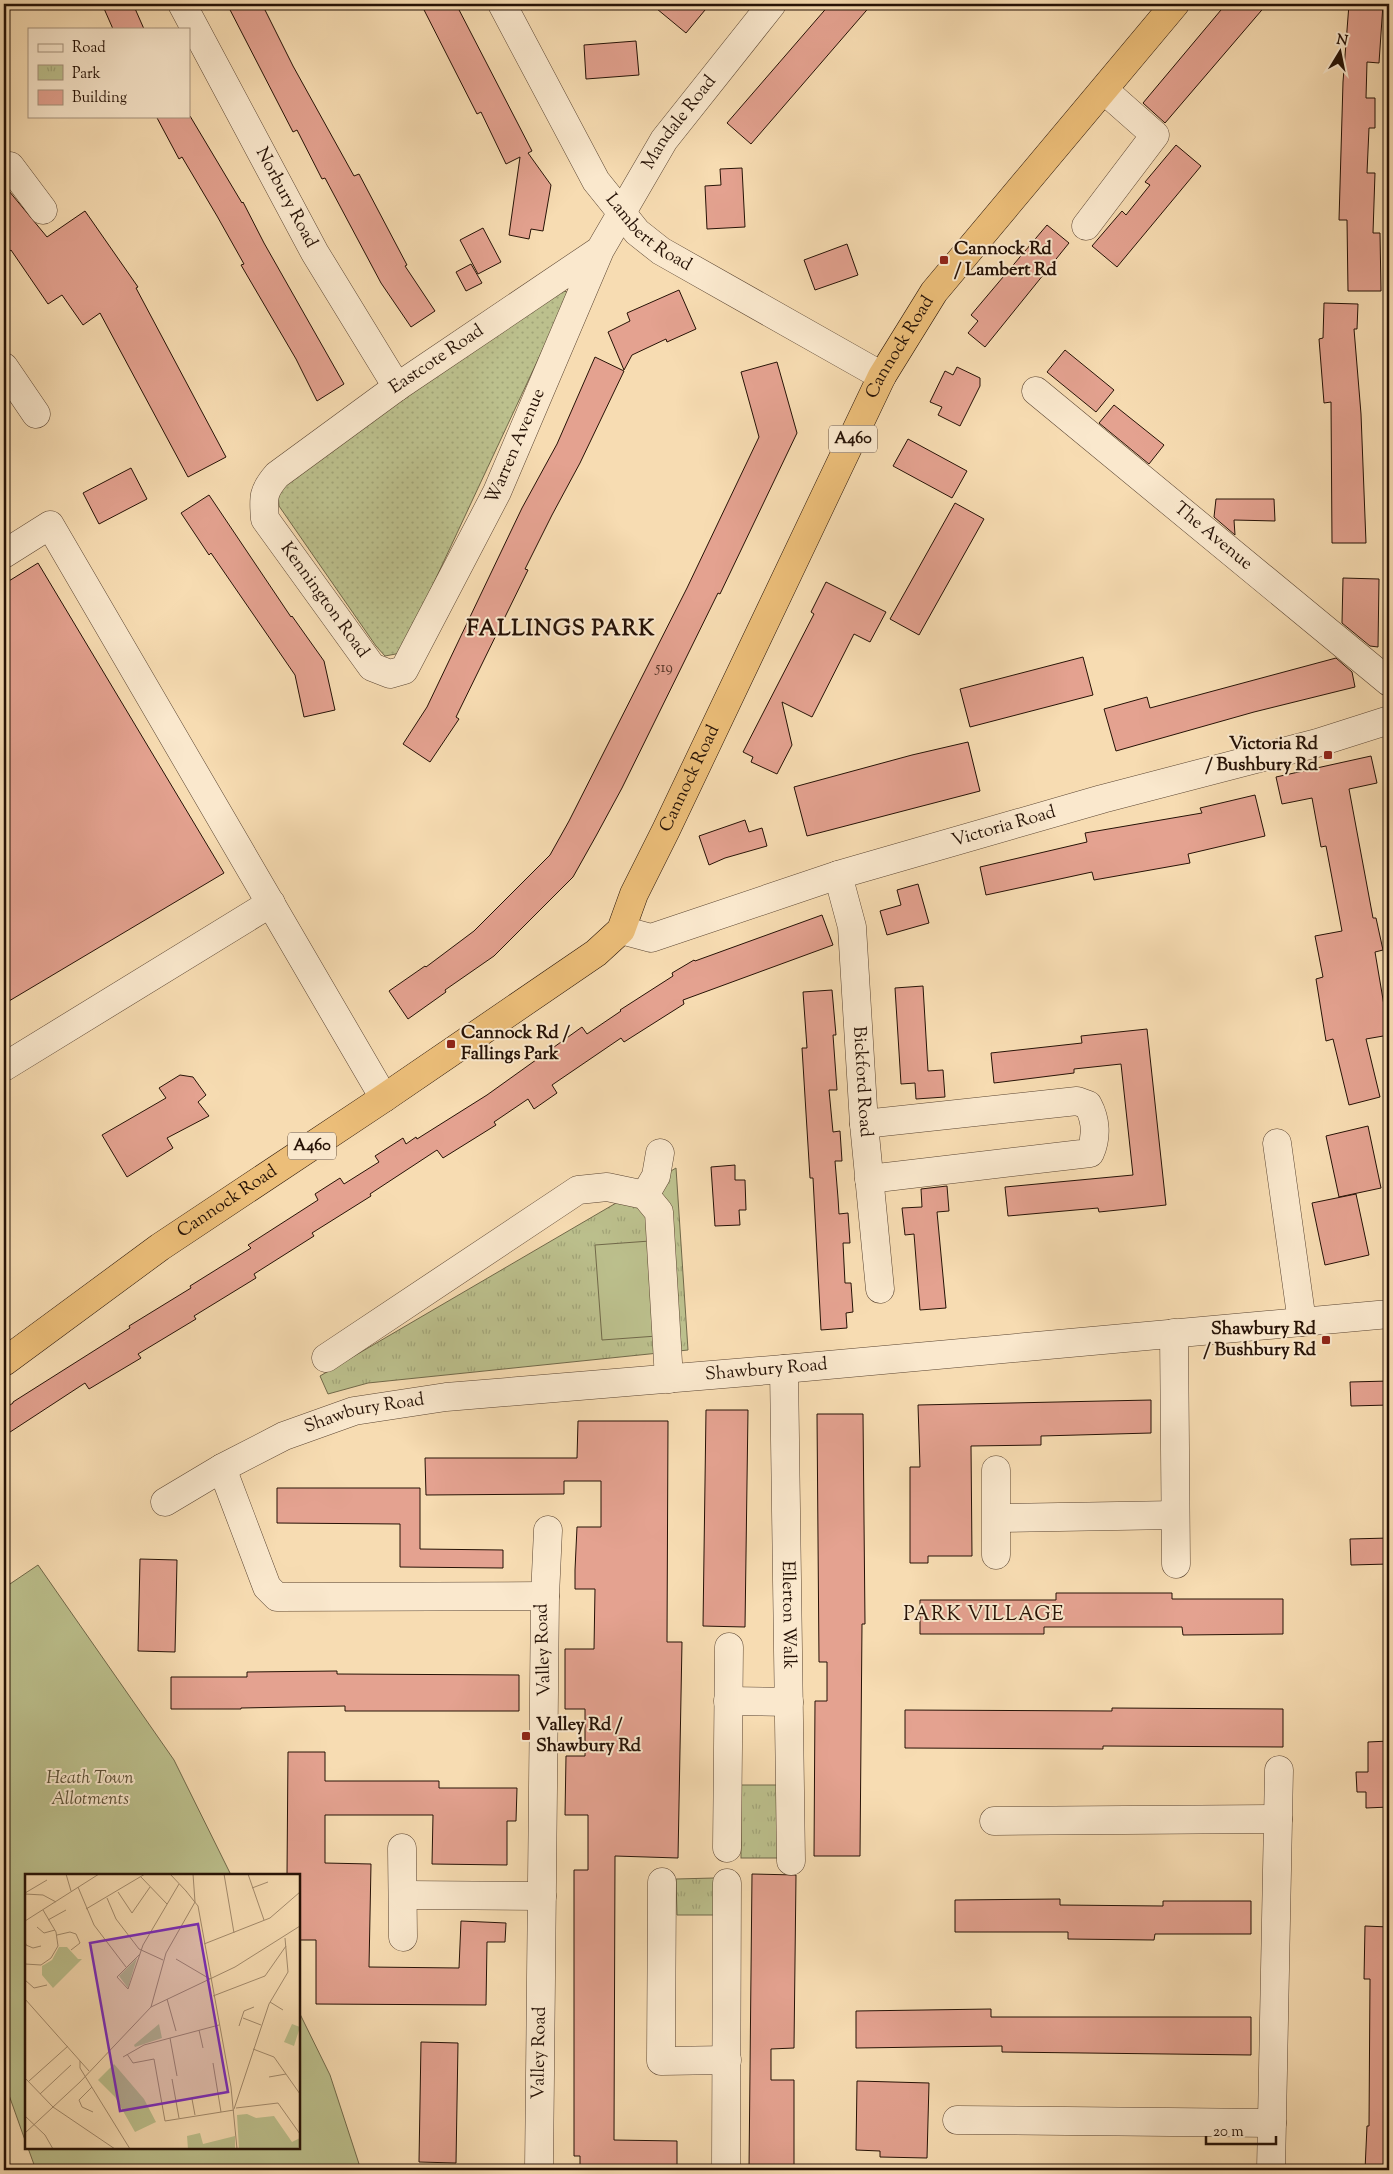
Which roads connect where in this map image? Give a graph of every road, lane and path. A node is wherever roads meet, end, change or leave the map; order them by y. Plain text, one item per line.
1 (182, 4) edge
2 (502, 4) edge
3 (772, 4) edge
4 (1175, 4) edge
5 (1104, 90) junction
6 (4, 170) edge
7 (43, 210) dead end
8 (621, 212) junction
9 (1086, 226) dead end
10 (600, 250) junction
11 (4, 367) edge
12 (882, 376) junction
13 (397, 387) junction
14 (1036, 391) dead end
15 (36, 414) dead end
16 (278, 475) joint
17 (4, 554) edge
18 (421, 639) joint
19 (1389, 682) edge
20 (1389, 720) edge
21 (838, 875) junction
22 (271, 903) junction
23 (621, 930) junction
24 (4, 1066) edge
25 (384, 1098) junction
26 (864, 1124) junction
27 (1277, 1143) dead end
28 (660, 1153) dead end
29 (869, 1179) junction
30 (645, 1195) junction
31 (880, 1289) dead end
32 (1389, 1314) edge
33 (1302, 1322) junction
34 (1174, 1334) junction
35 (326, 1358) dead end
36 (4, 1362) edge
37 (784, 1369) junction
38 (669, 1379) junction
39 (222, 1468) junction
40 (996, 1470) dead end
41 (165, 1502) dead end
42 (1175, 1514) junction
43 (997, 1518) junction
44 (548, 1530) dead end
45 (996, 1555) dead end
46 (1176, 1564) dead end
47 (545, 1596) junction
48 (729, 1647) dead end
49 (728, 1701) junction
50 (789, 1702) junction
51 (1278, 1770) dead end
52 (1278, 1819) junction
53 (994, 1820) dead end
54 (402, 1848) dead end
55 (727, 1848) dead end
56 (791, 1861) dead end
57 (662, 1882) dead end
58 (727, 1883) dead end
59 (404, 1895) junction
60 (542, 1896) junction
61 (402, 1937) dead end
62 (727, 2060) junction
63 (956, 2120) dead end
64 (1272, 2122) junction
65 (539, 2170) edge
66 (726, 2170) edge
67 (1271, 2170) edge

1 - 13 street, Norbury Road
2 - 8 street, Lambert Road
3 - 8 street, Mandale Road
4 - 5 highway, Cannock Road / A460
5 - 9 street
5 - 12 highway, Cannock Road / A460
6 - 7 street
8 - 10 street, Mandale Road
8 - 12 street, Lambert Road
10 - 13 street, Eastcote Road
10 - 18 street, Warren Avenue
11 - 15 street
12 - 23 highway, Cannock Road / A460
13 - 16 street, Eastcote Road
14 - 19 street, The Avenue
16 - 18 street, Kennington Road
17 - 22 street
20 - 21 street, Victoria Road
21 - 23 street, Victoria Road
21 - 26 street, Bickford Road
22 - 24 street
22 - 25 street
23 - 25 highway, Cannock Road / A460
25 - 36 highway, Cannock Road / A460
26 - 29 street, Bickford Road
26 - 29 street
27 - 33 street
28 - 30 street
29 - 31 street, Bickford Road
30 - 35 street
30 - 38 street
32 - 33 street, Shawbury Road
33 - 34 street, Shawbury Road
34 - 37 street, Shawbury Road
34 - 42 street
37 - 38 street, Shawbury Road
37 - 50 street, Ellerton Walk
38 - 39 street, Shawbury Road
39 - 41 street, Shawbury Road
39 - 47 street, Valley Road
40 - 43 street
42 - 43 street
42 - 46 street
43 - 45 street
44 - 47 street
47 - 60 street, Valley Road
48 - 49 street
49 - 50 street
49 - 55 street
50 - 56 street, Ellerton Walk
51 - 52 street
52 - 53 street
52 - 64 street
54 - 59 street
57 - 62 street
58 - 62 street
59 - 60 street
59 - 61 street
60 - 65 street, Valley Road
62 - 66 street
63 - 64 street
64 - 67 street

